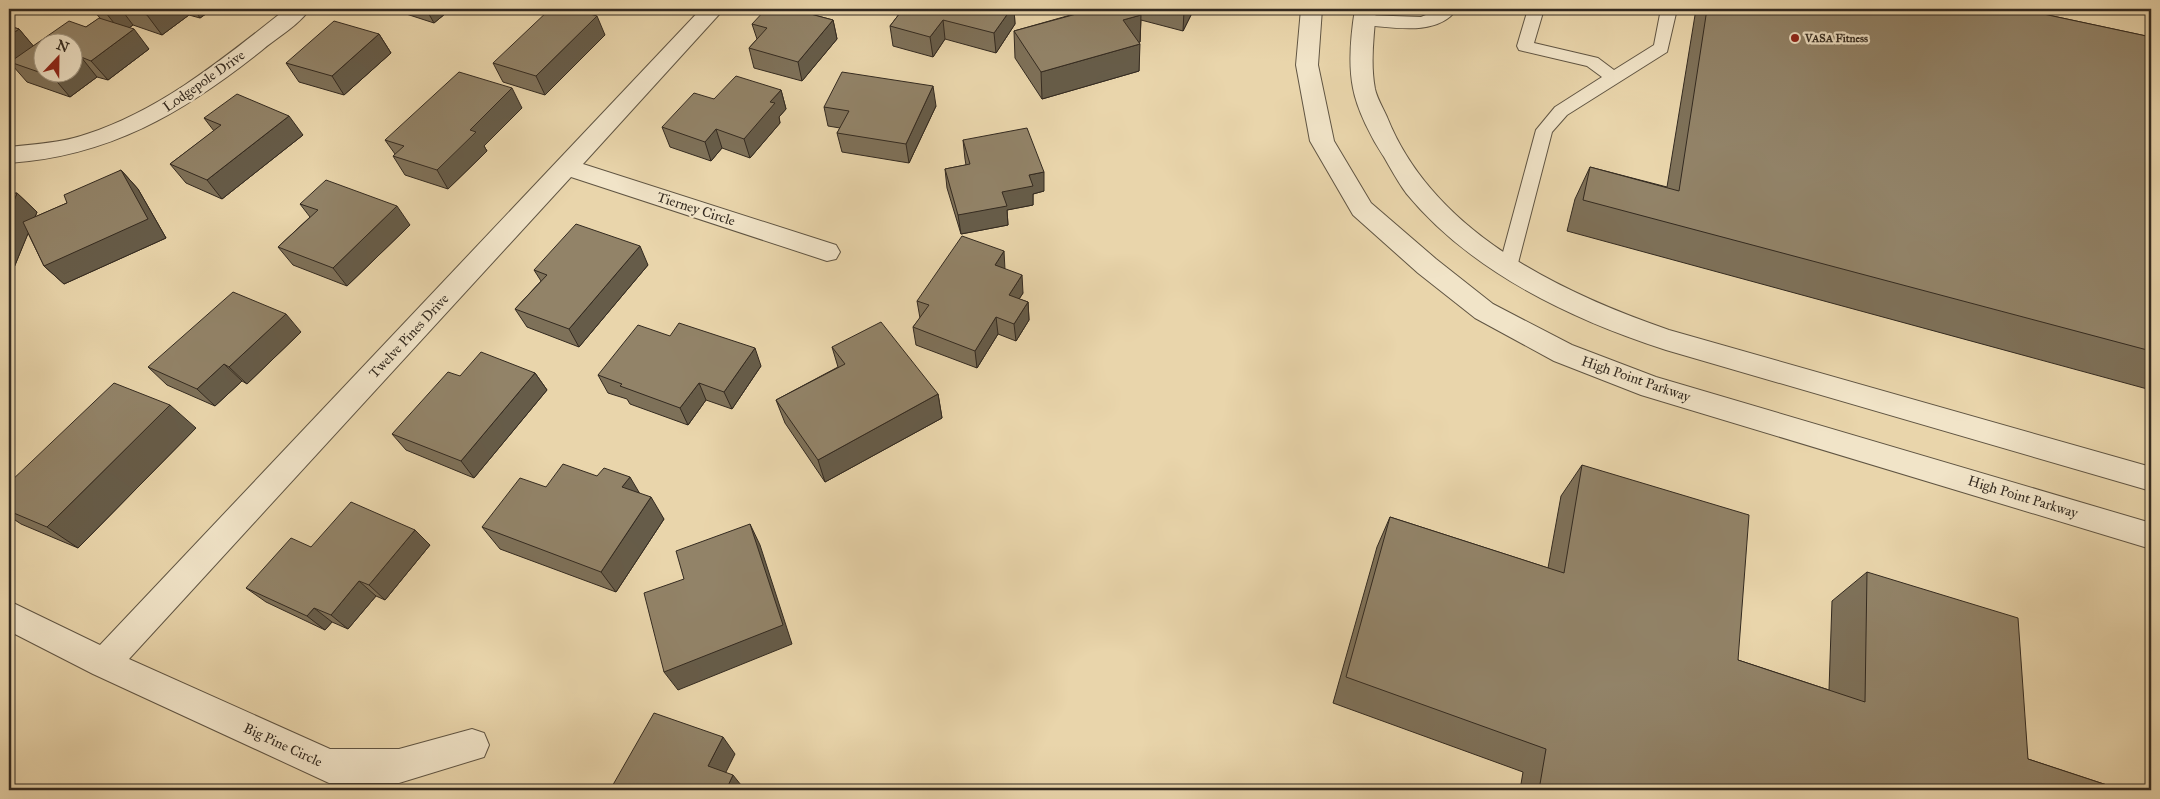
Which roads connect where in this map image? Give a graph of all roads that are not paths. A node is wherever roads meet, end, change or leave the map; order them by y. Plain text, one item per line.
1 (299, 9) edge
2 (713, 9) edge
3 (1311, 9) edge
4 (1448, 9) edge
5 (1536, 9) edge
6 (1669, 9) edge
7 (1364, 14) edge
8 (1614, 78) junction
9 (9, 155) edge
10 (566, 167) junction
11 (827, 252) dead end
12 (1508, 267) junction
13 (2151, 479) edge
14 (2151, 536) edge
15 (9, 616) edge
16 (104, 663) junction
17 (472, 745) dead end

1 - 9 street, Lodgepole Drive
2 - 10 street, Twelve Pines Drive
3 - 14 street, High Point Parkway
4 - 7 lane
5 - 8 lane
6 - 8 lane
7 - 12 street
8 - 12 lane
10 - 11 street, Tierney Circle
10 - 16 street, Twelve Pines Drive
12 - 13 street
15 - 16 street, Big Pine Circle
16 - 17 street, Big Pine Circle

